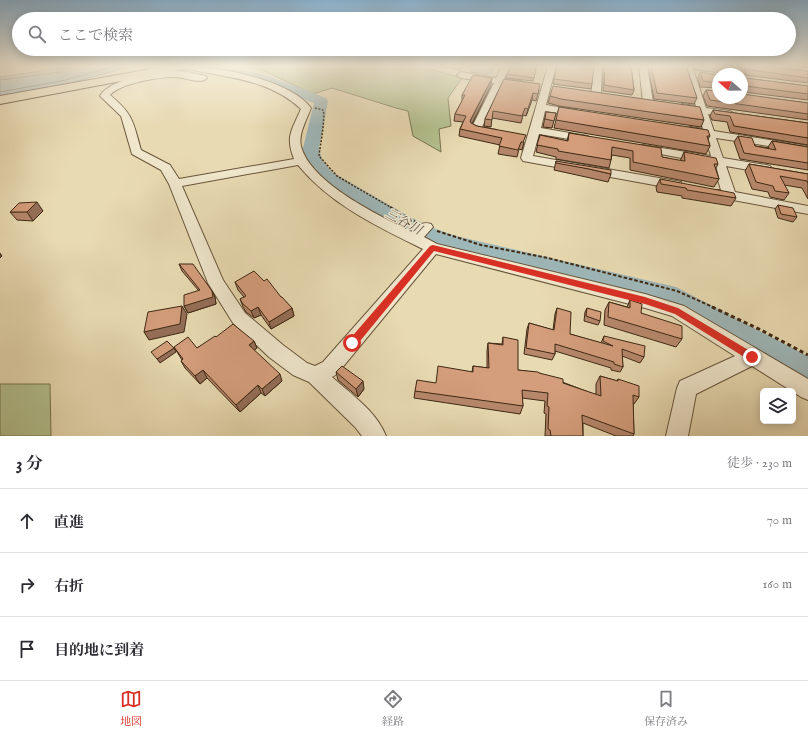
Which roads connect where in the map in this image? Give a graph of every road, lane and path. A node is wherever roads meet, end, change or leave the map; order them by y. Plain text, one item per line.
1 (75, 86) edge
2 (122, 86) edge
3 (275, 86) edge
4 (496, 86) edge
5 (537, 86) edge
6 (597, 86) edge
7 (646, 86) edge
8 (698, 86) edge
9 (542, 87) joint
10 (596, 95) edge
11 (0, 100) edge
12 (648, 102) edge
13 (671, 106) edge
14 (540, 107) junction
15 (319, 108) dead end
16 (703, 110) junction
17 (587, 114) edge
18 (740, 116) edge
19 (679, 129) edge
20 (504, 134) edge
21 (710, 134) junction
22 (530, 136) junction
23 (596, 140) edge
24 (634, 147) edge
25 (808, 149) edge
26 (301, 160) junction
27 (719, 161) junction
28 (778, 171) edge
29 (175, 184) junction
30 (690, 188) edge
31 (706, 191) edge
32 (729, 195) junction
33 (808, 210) edge
34 (419, 233) junction
35 (433, 248) junction
36 (808, 355) edge
37 (752, 357) junction
38 (316, 376) junction
39 (808, 390) edge
40 (375, 436) edge
41 (677, 436) edge

1 - 11 main road
2 - 29 street
3 - 26 street
4 - 20 street
5 - 9 street
6 - 10 street
7 - 12 street
8 - 16 street
9 - 14 street
13 - 16 street
14 - 17 street
14 - 22 street
15 - 34 path
16 - 18 street
16 - 21 street
19 - 21 street
21 - 25 street
21 - 27 street
22 - 23 street
22 - 30 street
24 - 27 street
26 - 29 street
26 - 34 street
27 - 28 street
27 - 32 street
29 - 38 street
31 - 32 street
32 - 33 street
34 - 35 street
34 - 36 path
35 - 37 street
35 - 38 street
37 - 39 street
37 - 41 street
38 - 40 street

